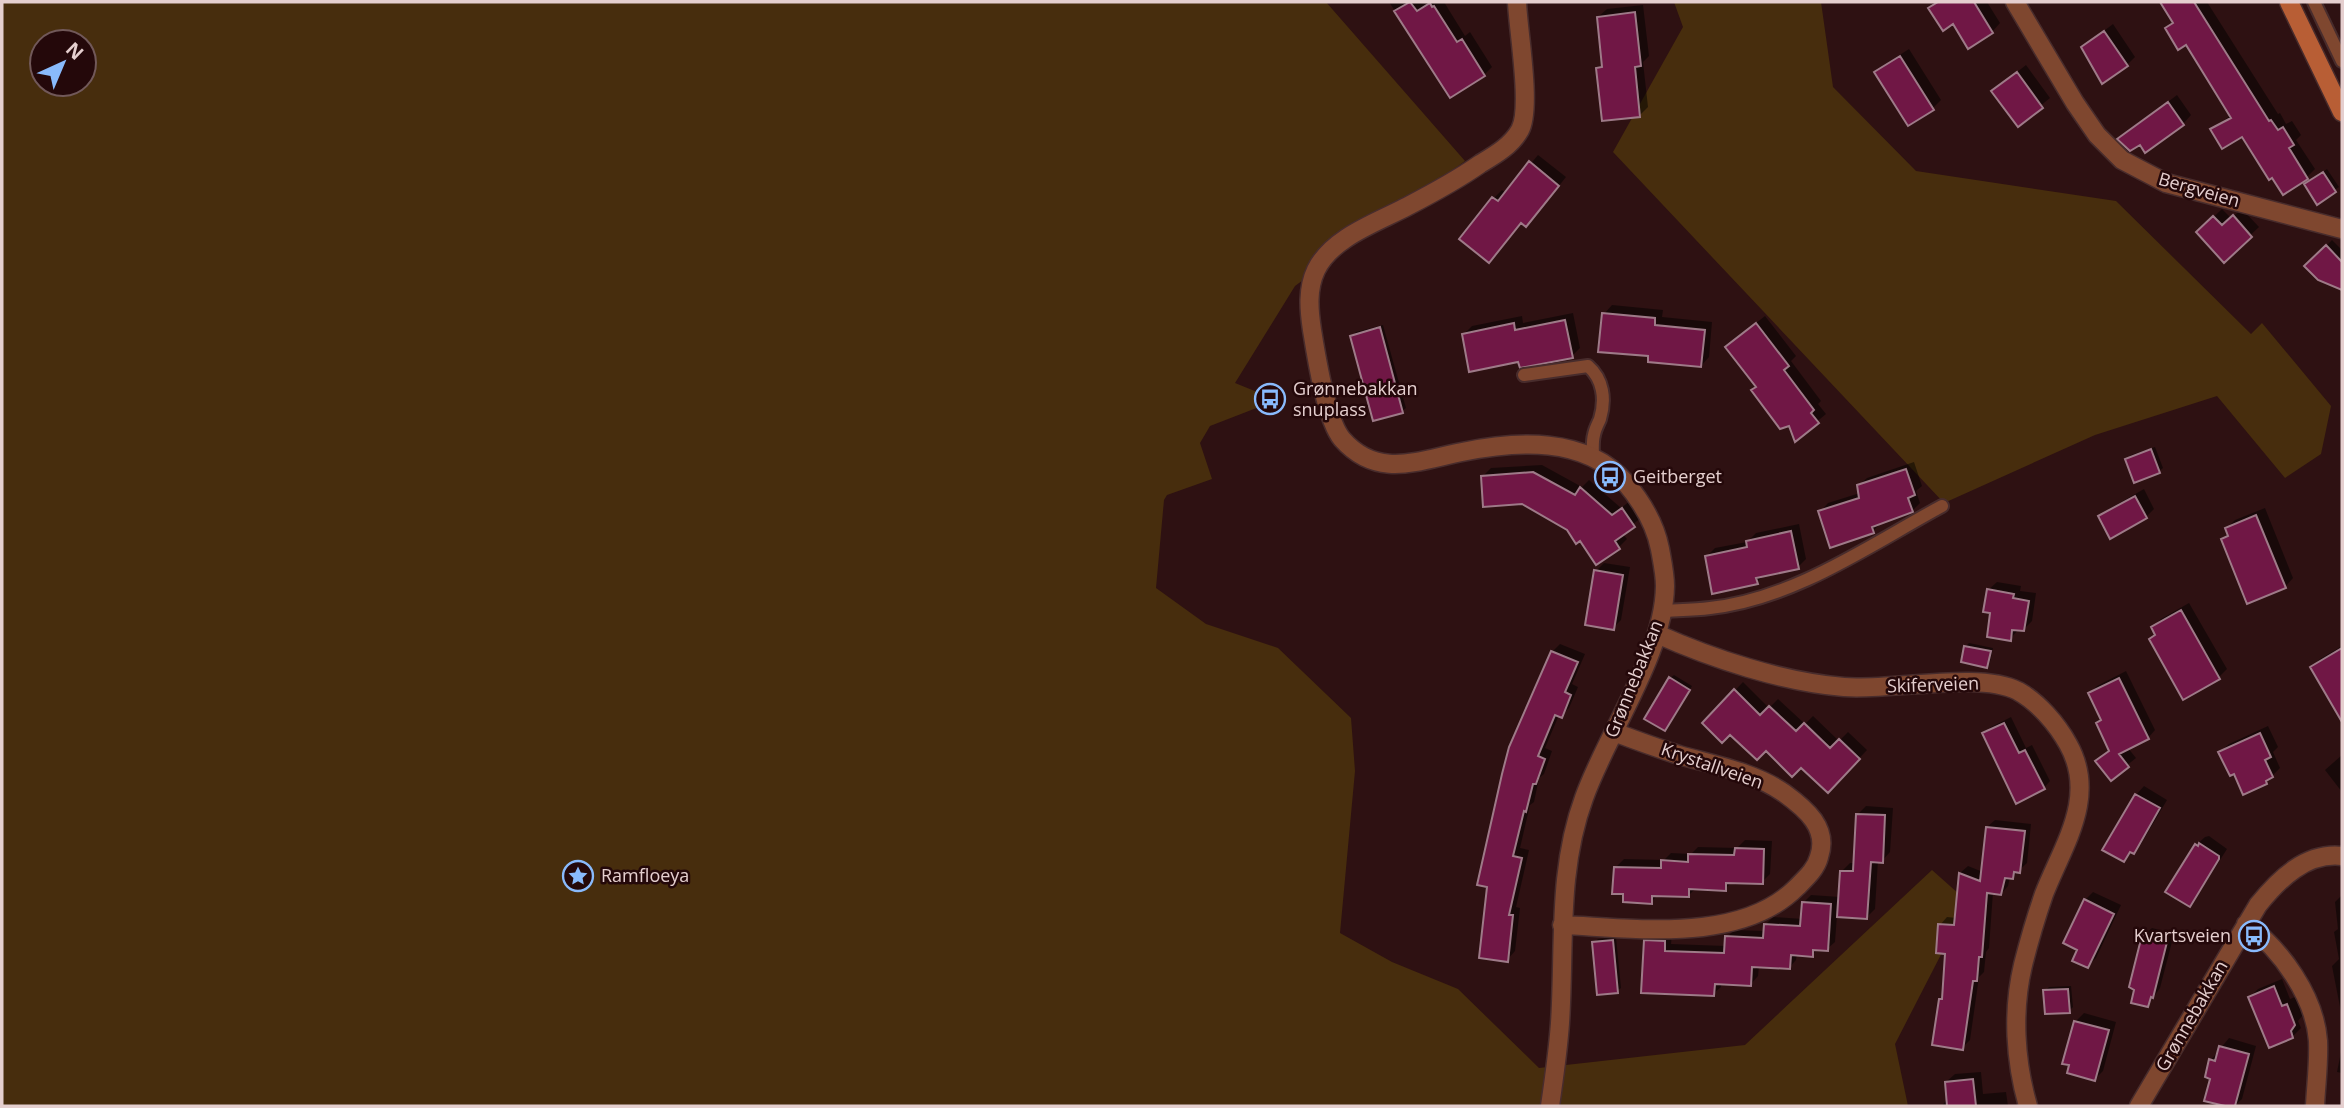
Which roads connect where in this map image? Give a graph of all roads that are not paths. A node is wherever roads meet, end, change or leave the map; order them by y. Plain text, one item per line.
1 (1516, 2) edge
2 (2015, 2) edge
3 (2289, 2) edge
4 (2314, 2) edge
5 (2342, 61) edge
6 (2342, 112) edge
7 (2342, 229) edge
8 (1524, 375) dead end
9 (1593, 458) junction
10 (1942, 506) dead end
11 (1662, 611) junction
12 (1657, 634) junction
13 (1614, 732) junction
14 (2342, 856) edge
15 (1562, 925) junction
16 (2246, 925) junction
17 (1550, 1106) edge
18 (2028, 1106) edge
19 (2139, 1106) edge
20 (2315, 1106) edge

1 - 9 street, Grønnebakkan
2 - 7 street, Bergveien
3 - 6 main road
4 - 5 lane
8 - 9 lane
9 - 11 street, Grønnebakkan
10 - 11 lane
11 - 12 street, Grønnebakkan
12 - 13 street, Grønnebakkan
12 - 18 street, Skiferveien
13 - 15 street, Grønnebakkan
13 - 15 street, Krystallveien
14 - 16 street, Grønnebakkan
15 - 17 street, Grønnebakkan
16 - 19 street, Grønnebakkan
16 - 20 street

